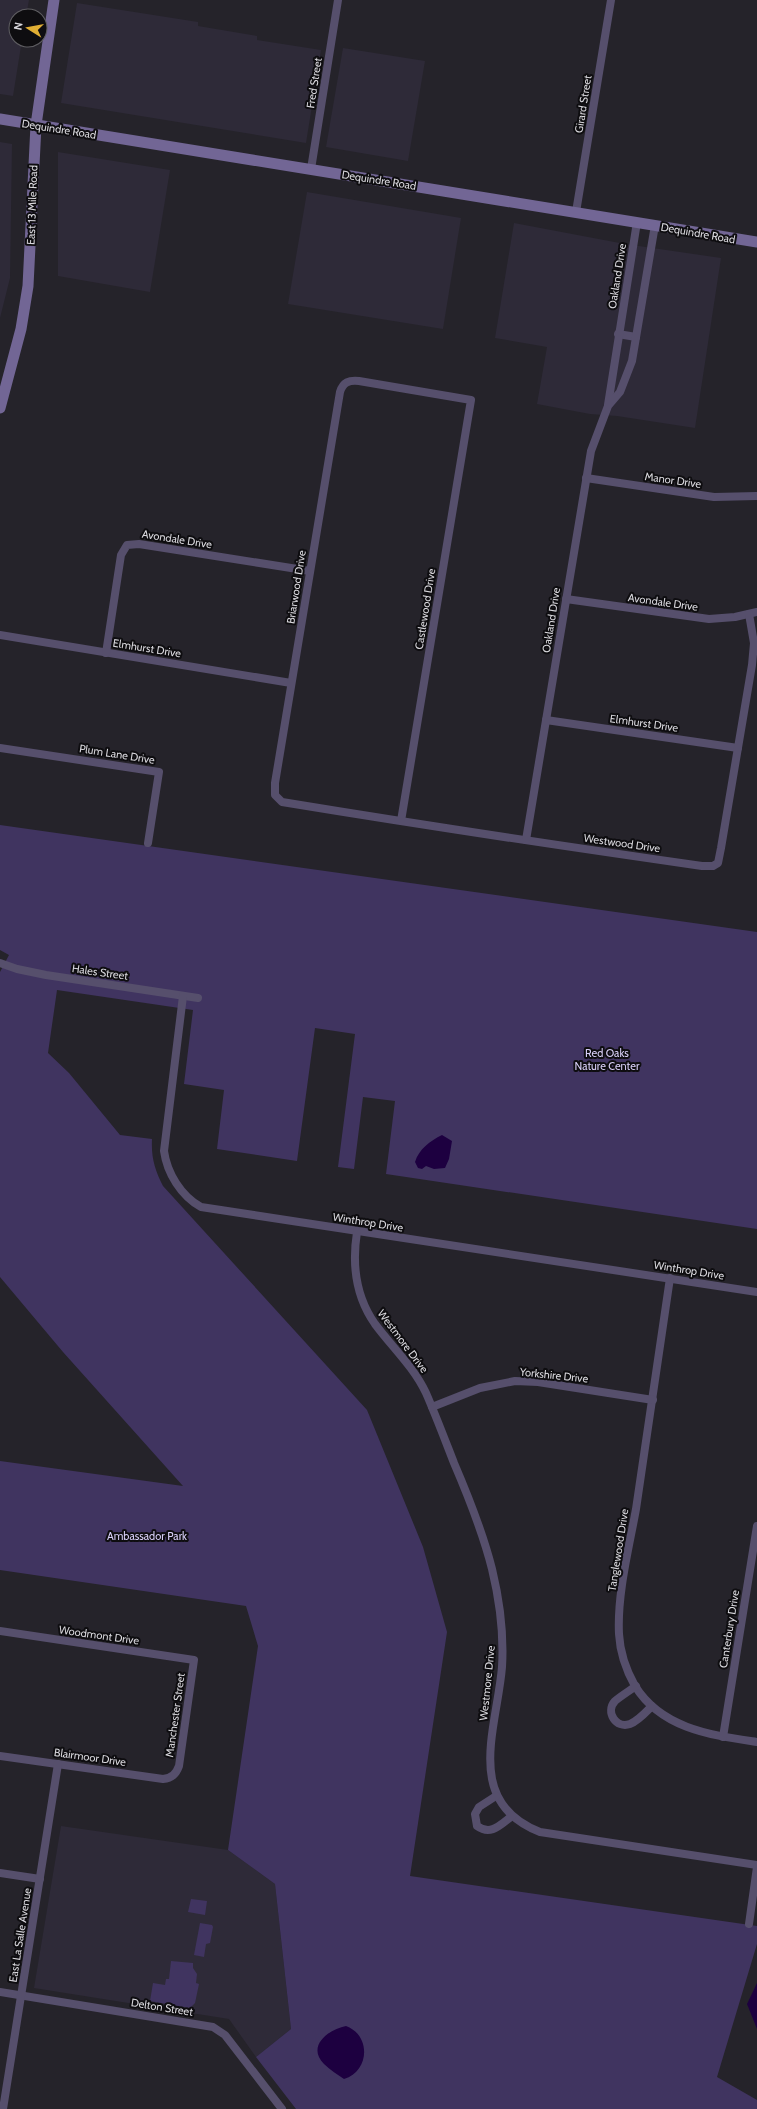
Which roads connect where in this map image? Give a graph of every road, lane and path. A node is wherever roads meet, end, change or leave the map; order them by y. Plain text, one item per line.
1 (54, 0) edge
2 (338, 0) edge
3 (611, 0) edge
4 (0, 119) edge
5 (36, 125) junction
6 (311, 169) junction
7 (576, 212) junction
8 (637, 222) junction
9 (655, 226) junction
10 (757, 242) edge
11 (618, 334) junction
12 (636, 337) junction
13 (345, 383) joint
14 (608, 406) junction
15 (0, 408) edge
16 (586, 478) junction
17 (757, 496) edge
18 (310, 571) junction
19 (566, 599) junction
20 (753, 613) edge
21 (0, 635) edge
22 (106, 653) junction
23 (291, 683) junction
24 (546, 720) junction
25 (0, 748) edge
26 (738, 748) junction
27 (275, 795) joint
28 (401, 821) junction
29 (526, 840) junction
30 (148, 843) dead end
31 (0, 963) edge
32 (183, 996) junction
33 (198, 998) dead end
34 (357, 1232) junction
35 (670, 1278) junction
36 (757, 1292) edge
37 (653, 1400) junction
38 (432, 1408) junction
39 (757, 1526) edge
40 (0, 1631) edge
41 (194, 1660) joint
42 (636, 1686) junction
43 (652, 1706) junction
44 (723, 1737) junction
45 (757, 1742) edge
46 (0, 1756) edge
47 (58, 1764) junction
48 (175, 1774) joint
49 (496, 1796) junction
50 (512, 1816) junction
51 (757, 1866) edge
52 (0, 1873) edge
53 (40, 1879) junction
54 (749, 1924) dead end
55 (0, 1992) edge
56 (21, 1996) junction
57 (3, 2109) edge
58 (282, 2109) edge

1 - 5 main road, East 13 Mile Road
2 - 6 street, Fred Street
3 - 7 street, Girard Street
4 - 5 main road, Dequindre Road
5 - 6 main road, Dequindre Road
5 - 15 main road, East 13 Mile Road
6 - 7 main road, Dequindre Road
7 - 8 main road, Dequindre Road
8 - 9 main road, Dequindre Road
8 - 11 street, Oakland Drive
9 - 10 main road, Dequindre Road
9 - 12 street, Oakland Drive
11 - 12 street
11 - 14 street, Oakland Drive
12 - 14 street, Oakland Drive
13 - 18 street, Briarwood Drive
13 - 28 street, Castlewood Drive
14 - 16 street, Oakland Drive
16 - 17 street, Manor Drive
16 - 19 street, Oakland Drive
18 - 22 street, Avondale Drive
18 - 23 street, Briarwood Drive
19 - 20 street, Avondale Drive
19 - 24 street, Oakland Drive
20 - 26 street, Westwood Drive
21 - 22 street, Elmhurst Drive
22 - 23 street, Elmhurst Drive
23 - 27 street, Briarwood Drive
24 - 26 street, Elmhurst Drive
24 - 29 street, Oakland Drive
25 - 30 street, Plum Lane Drive
26 - 29 street, Westwood Drive
27 - 28 street, Westwood Drive
28 - 29 street, Westwood Drive
31 - 32 street, Hales Street
32 - 33 street, Hales Street
32 - 34 street, Winthrop Drive
34 - 35 street, Winthrop Drive
34 - 38 street, Westmore Drive
35 - 36 street, Winthrop Drive
35 - 37 street, Tanglewood Drive
37 - 38 street, Yorkshire Drive
37 - 42 street, Tanglewood Drive
38 - 49 street, Westmore Drive
39 - 44 street, Canterbury Drive
40 - 41 street, Woodmont Drive
41 - 48 street, Manchester Street
42 - 43 street, Tanglewood Drive
42 - 43 street
43 - 44 street, Tanglewood Drive
44 - 45 street, Tanglewood Drive
46 - 47 street, Blairmoor Drive
47 - 48 street, Blairmoor Drive
47 - 53 street, East La Salle Avenue
49 - 50 street, Westmore Drive
49 - 50 street
50 - 51 street, Westmore Drive
51 - 54 street
52 - 53 street
53 - 56 street, East La Salle Avenue
55 - 56 street, Delton Street
56 - 57 street, East La Salle Avenue
56 - 58 street, Delton Street

